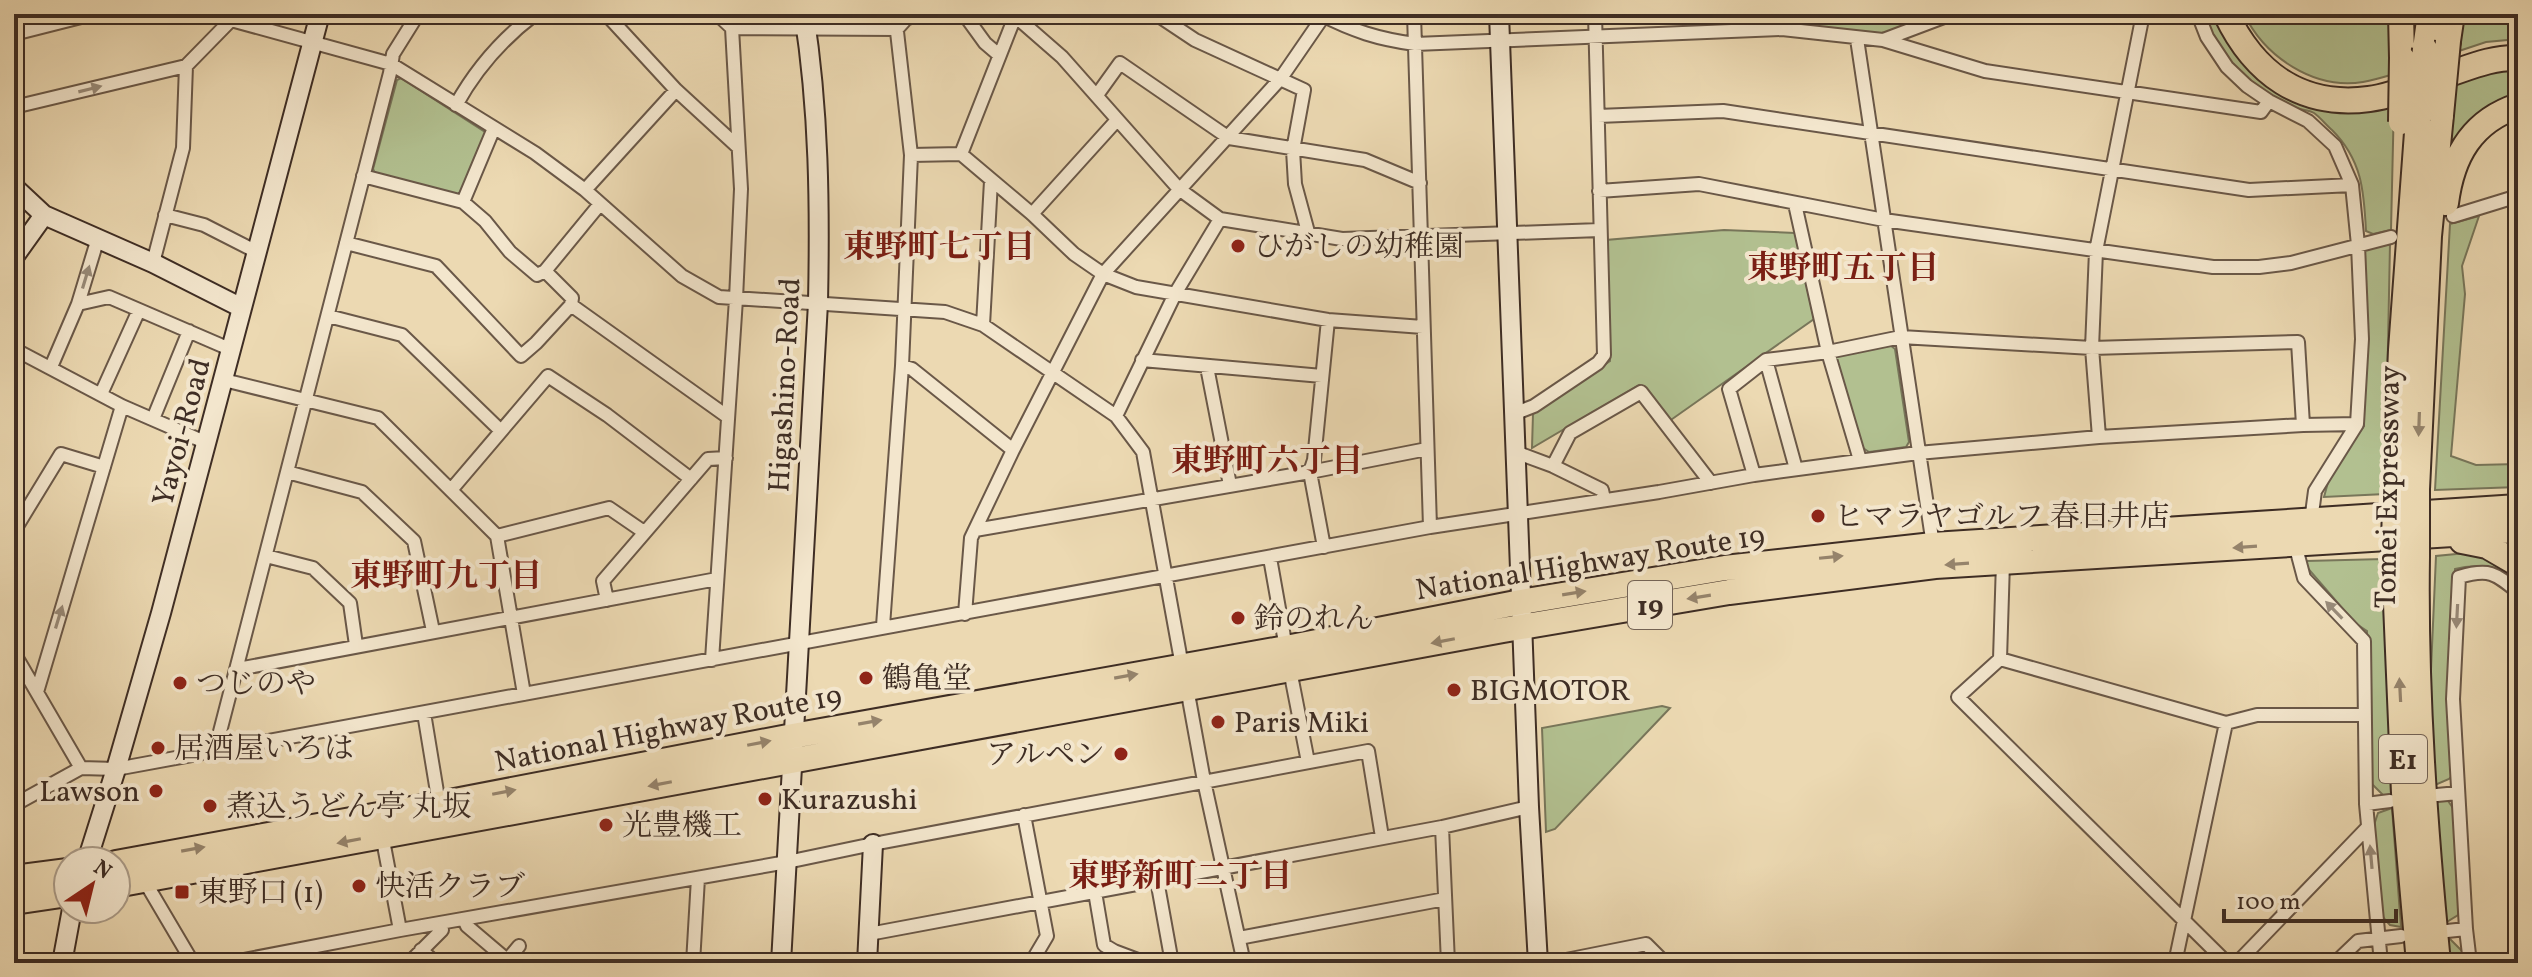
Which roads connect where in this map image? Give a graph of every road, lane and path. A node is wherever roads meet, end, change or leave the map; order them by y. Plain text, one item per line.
1 (93, 14) edge
2 (320, 14) edge
3 (418, 14) edge
4 (535, 14) edge
5 (606, 14) edge
6 (717, 14) edge
7 (729, 14) edge
8 (895, 14) edge
9 (917, 14) edge
10 (964, 14) edge
11 (1156, 14) edge
12 (1414, 14) edge
13 (1499, 14) edge
14 (1595, 14) edge
15 (1756, 14) edge
16 (1952, 14) edge
17 (2143, 14) edge
18 (2198, 14) edge
19 (2226, 14) edge
20 (2238, 14) edge
21 (2401, 14) edge
22 (2430, 14) edge
23 (2452, 14) edge
24 (1016, 15) edge
25 (1323, 15) edge
26 (230, 17) edge
27 (806, 22) edge
28 (732, 28) junction
29 (897, 29) junction
30 (1782, 29) junction
31 (14, 34) edge
32 (1596, 37) junction
33 (1857, 39) junction
34 (1501, 40) junction
35 (1883, 40) junction
36 (312, 42) junction
37 (1415, 44) junction
38 (2518, 45) edge
39 (2414, 53) junction
40 (999, 55) junction
41 (2518, 58) edge
42 (391, 64) junction
43 (186, 66) junction
44 (1281, 78) junction
45 (676, 90) junction
46 (2129, 92) junction
47 (1097, 95) junction
48 (2269, 101) junction
49 (456, 105) junction
50 (2518, 106) edge
51 (14, 107) edge
52 (1598, 116) junction
53 (2420, 119) junction
54 (1117, 120) junction
55 (494, 128) junction
56 (1870, 133) junction
57 (1229, 138) junction
58 (738, 147) junction
59 (1293, 150) junction
60 (961, 154) junction
61 (911, 155) junction
62 (2113, 170) junction
63 (363, 176) junction
64 (991, 181) junction
65 (1420, 183) junction
66 (2352, 185) junction
67 (14, 187) edge
68 (1179, 189) junction
69 (585, 190) junction
70 (1599, 191) junction
71 (2518, 196) edge
72 (463, 202) junction
73 (600, 204) junction
74 (1795, 204) junction
75 (1032, 214) junction
76 (44, 215) junction
77 (165, 215) junction
78 (2453, 216) dead end
79 (1220, 219) junction
80 (1884, 220) junction
81 (1600, 230) junction
82 (1308, 232) junction
83 (1508, 232) junction
84 (1421, 236) junction
85 (2391, 237) dead end
86 (98, 238) junction
87 (346, 243) junction
88 (2358, 245) junction
89 (2096, 251) junction
90 (257, 252) junction
91 (14, 257) edge
92 (153, 263) junction
93 (545, 271) junction
94 (1103, 274) junction
95 (1175, 294) junction
96 (736, 299) junction
97 (818, 303) junction
98 (78, 304) junction
99 (571, 305) junction
100 (242, 308) junction
101 (905, 309) junction
102 (139, 310) junction
103 (328, 316) junction
104 (1328, 320) junction
105 (983, 325) junction
106 (1423, 327) junction
107 (189, 331) junction
108 (1901, 337) junction
109 (2092, 348) junction
110 (14, 349) edge
111 (232, 350) junction
112 (1828, 352) junction
113 (2412, 355) junction
114 (1142, 360) junction
115 (1766, 360) junction
116 (902, 366) junction
117 (51, 367) junction
118 (1207, 367) junction
119 (1053, 373) junction
120 (1322, 376) junction
121 (224, 380) junction
122 (101, 394) junction
123 (306, 400) junction
124 (122, 406) junction
125 (1516, 413) junction
126 (1116, 416) junction
127 (728, 417) junction
128 (153, 419) junction
129 (2357, 424) junction
130 (2303, 425) junction
131 (501, 431) junction
132 (2099, 437) junction
133 (207, 443) junction
134 (1427, 449) junction
135 (1013, 450) junction
136 (1518, 453) junction
137 (1918, 453) junction
138 (726, 458) junction
139 (1860, 460) junction
140 (1553, 466) junction
141 (104, 467) junction
142 (1796, 469) junction
143 (287, 472) junction
144 (1310, 472) junction
145 (1754, 475) junction
146 (691, 479) junction
147 (1711, 483) junction
148 (1230, 485) junction
149 (451, 490) junction
150 (2518, 498) edge
151 (1604, 499) junction
152 (1152, 500) junction
153 (2518, 507) edge
154 (1520, 513) junction
155 (2429, 513) junction
156 (2311, 521) junction
157 (1430, 527) junction
158 (975, 530) junction
159 (2518, 530) edge
160 (14, 531) edge
161 (644, 532) junction
162 (497, 536) junction
163 (2349, 539) junction
164 (2295, 544) junction
165 (1933, 545) junction
166 (1324, 547) junction
167 (266, 556) junction
168 (2405, 556) junction
169 (1270, 558) junction
170 (2003, 562) junction
171 (2518, 564) edge
172 (1167, 577) junction
173 (717, 579) junction
174 (2518, 592) edge
175 (607, 600) junction
176 (965, 614) junction
177 (1522, 614) junction
178 (510, 617) junction
179 (883, 626) junction
180 (433, 631) junction
181 (799, 644) junction
182 (356, 645) junction
183 (14, 653) edge
184 (1288, 659) junction
185 (2000, 659) junction
186 (712, 660) junction
187 (238, 669) junction
188 (1184, 677) junction
189 (37, 692) junction
190 (524, 694) junction
191 (424, 713) junction
192 (2365, 715) junction
193 (2226, 723) junction
194 (792, 748) junction
195 (215, 751) junction
196 (1308, 762) junction
197 (81, 768) junction
198 (116, 769) junction
199 (1204, 781) junction
200 (2458, 793) junction
201 (2437, 795) dead end
202 (2390, 801) dead end
203 (439, 804) junction
204 (2366, 804) junction
205 (14, 805) edge
206 (1529, 807) junction
207 (1024, 815) junction
208 (1442, 827) junction
209 (2368, 827) junction
210 (382, 835) junction
211 (1382, 837) junction
212 (873, 844) junction
213 (92, 845) edge
214 (132, 860) edge
215 (787, 862) junction
216 (1224, 868) junction
217 (52, 873) edge
218 (14, 878) edge
219 (698, 878) junction
220 (144, 880) junction
221 (1157, 880) junction
222 (132, 882) edge
223 (1095, 892) junction
224 (52, 896) edge
225 (1445, 899) junction
226 (14, 902) edge
227 (1041, 902) junction
228 (464, 919) junction
229 (2185, 922) junction
230 (441, 923) junction
231 (69, 925) edge
232 (2466, 929) junction
233 (400, 930) junction
234 (2447, 931) dead end
235 (869, 934) junction
236 (2401, 936) dead end
237 (1239, 938) junction
238 (2378, 938) junction
239 (519, 946) dead end
240 (421, 950) junction
241 (1114, 951) junction
242 (296, 957) edge
243 (506, 962) edge
244 (693, 962) edge
245 (62, 963) edge
246 (193, 963) edge
247 (228, 963) edge
248 (409, 963) edge
249 (436, 963) edge
250 (677, 963) edge
251 (781, 963) edge
252 (867, 963) edge
253 (1031, 963) edge
254 (1105, 963) edge
255 (1146, 963) edge
256 (1172, 963) edge
257 (1244, 963) edge
258 (1448, 963) edge
259 (1538, 963) edge
260 (1551, 963) edge
261 (1665, 963) edge
262 (2175, 963) edge
263 (2227, 963) edge
264 (2237, 963) edge
265 (2335, 963) edge
266 (2381, 963) edge
267 (2419, 963) edge
268 (2438, 963) edge
269 (2470, 963) edge

1 - 31 street
2 - 36 street, Yayoi-Road
3 - 42 street
4 - 49 street
5 - 45 street
6 - 28 street
7 - 28 street
8 - 29 street
9 - 29 street
10 - 40 street
11 - 44 street
12 - 37 street
13 - 34 street
14 - 32 street
15 - 30 street
16 - 35 street
17 - 46 street
18 - 48 street
19 - 41 highway
20 - 38 highway
21 - 39 highway
22 - 39 highway, Tomei Expressway / E1
23 - 53 highway, Tomei Expressway / E1, bridge
24 - 40 street
24 - 47 street
25 - 37 street
25 - 44 street
26 - 36 street
26 - 43 street
27 - 28 street
27 - 29 street
27 - 97 street, Higashino-Road
28 - 58 street
29 - 61 street
30 - 32 street
30 - 33 street
32 - 34 street
32 - 52 street
33 - 35 street
33 - 56 street
34 - 37 street
34 - 83 street
35 - 46 street
36 - 42 street
36 - 90 street, Yayoi-Road
37 - 65 street
39 - 53 highway, Tomei Expressway / E1, bridge
40 - 60 street
42 - 49 street
42 - 63 street
51 -> 43 street
43 - 77 street
44 - 57 street
44 - 59 street
45 - 58 street
45 - 69 street
46 - 48 street
46 - 62 street
47 - 54 street
47 - 57 street
48 - 66 street
49 - 55 street
50 - 113 highway
52 - 56 street
52 - 70 street
53 - 113 highway, Tomei Expressway / E1
54 - 68 street
54 - 75 street
55 - 69 street
55 - 72 street
56 - 62 street
56 - 80 street
57 - 59 street
57 - 68 street
58 - 96 street
59 - 65 street
59 - 82 street
60 - 61 street
60 - 64 street
61 - 101 street
62 - 66 street
62 - 89 street
63 - 72 street
63 - 87 street
64 - 75 street
64 - 105 street
65 - 84 street
66 - 88 street
67 - 76 street
68 - 79 street
68 - 94 street
69 - 73 street
70 - 74 street
70 - 81 street
71 - 78 street
72 - 93 street
73 - 93 street
73 - 96 street
74 - 80 street
74 - 112 street
75 - 94 street
76 - 86 street
76 - 91 street
77 - 90 street
77 - 92 street
79 - 82 street
79 - 95 street
80 - 89 street
80 - 108 street
81 - 83 street
81 - 125 street
82 - 84 street
83 - 84 street
83 - 125 street
84 - 106 street
85 - 88 street
86 - 92 street
98 -> 86 street
87 - 99 street
87 - 103 street
88 - 89 street
88 - 129 street
89 - 109 street
90 - 100 street, Yayoi-Road
92 - 100 street
93 - 99 street
94 - 95 street
94 - 119 street
95 - 104 street
95 - 114 street
96 - 97 street
96 - 127 street
97 - 101 street
97 - 181 street, Higashino-Road
98 - 102 street
98 - 117 street
99 - 127 street
100 - 111 street, Yayoi-Road
101 - 105 street
101 - 116 street
102 - 107 street
102 - 122 street
103 - 123 street
103 - 131 street
104 - 106 street
104 - 120 street
105 - 119 street
106 - 134 street
107 - 111 street
107 - 128 street
108 - 109 street
108 - 112 street
108 - 137 street
109 - 130 street
109 - 132 street
110 - 117 street
111 - 121 street, Yayoi-Road
112 - 115 street
112 - 139 street
113 - 168 highway, Tomei Expressway / E1, bridge
114 - 118 street
114 - 126 street
115 - 142 street
115 - 145 street
116 - 135 street
116 - 179 street
117 - 122 street
118 - 120 street
118 - 148 street
119 - 126 street
119 - 135 street
120 - 144 street
121 - 123 street
121 - 133 street, Yayoi-Road
122 - 124 street
123 - 143 street
123 - 149 street
124 - 128 street
124 - 141 street
125 - 136 street
126 - 152 street
127 - 138 street
128 - 133 street
129 - 130 street
129 - 156 street
130 - 132 street
131 - 146 street
131 - 149 street
132 - 137 street
133 - 198 street, Yayoi-Road
134 - 144 street
134 - 157 street
135 - 158 street
136 - 140 street
136 - 154 street
137 - 139 street
137 - 165 street
138 - 146 street
138 - 173 street
139 - 142 street
140 - 147 street
140 - 151 street
141 - 160 street
189 -> 141 street
142 - 145 street
143 - 167 street
143 - 180 street
144 - 148 street
144 - 166 street
145 - 147 street
146 - 161 street
147 - 151 street
148 - 152 street
149 - 162 street
150 - 155 highway
151 - 154 street
152 - 158 street
152 - 172 street
153 - 155 highway, National Highway Route 19 / 19
154 - 157 street
154 - 177 street
155 - 156 highway, National Highway Route 19 / 19
156 - 165 highway, National Highway Route 19 / 19
157 - 166 street
158 - 176 street
159 - 163 highway, National Highway Route 19 / 19
161 - 162 street
161 - 175 street
162 - 178 street
163 - 164 highway, National Highway Route 19 / 19
163 - 171 highway
164 -> 170 highway, National Highway Route 19 / 19
192 -> 164 street
177 -> 165 highway, National Highway Route 19 / 19
166 - 169 street
167 - 182 street
167 - 187 street
267 -> 168 highway, Tomei Expressway / E1
168 - 268 highway, Tomei Expressway / E1
169 - 172 street
169 - 184 street
170 -> 177 highway, National Highway Route 19 / 19
170 - 185 street
172 - 176 street
172 - 188 street
173 - 175 street
173 - 186 street
174 -> 200 street
175 - 178 street
176 - 179 street
177 - 184 highway, National Highway Route 19 / 19
177 - 206 street
178 - 180 street
178 - 190 street
179 - 181 street
180 - 182 street
181 - 186 street
181 - 194 street, Higashino-Road
182 - 187 street
183 - 189 street
184 - 188 highway, National Highway Route 19 / 19
184 - 196 street
185 - 193 street
185 - 229 street
186 - 190 street
187 - 195 street
188 - 194 highway, National Highway Route 19 / 19
188 - 199 street
189 - 197 street
190 - 191 street
191 - 195 street
191 - 203 street
192 - 193 street
192 - 204 street
193 - 229 street
203 -> 194 highway, National Highway Route 19 / 19
194 -> 210 highway, National Highway Route 19 / 19
194 - 215 street, Higashino-Road
195 - 198 street
196 - 199 street
196 - 211 street
197 - 198 street
197 - 205 street
198 - 213 street, Yayoi-Road
199 - 207 street
199 - 216 street
200 - 201 street
200 - 232 street
202 - 204 street
214 -> 203 highway, National Highway Route 19 / 19
204 - 209 street
206 - 208 street
206 - 259 street
207 - 212 street
207 - 227 street
208 - 211 street
208 - 225 street
238 -> 209 street
209 - 264 street
210 -> 220 highway, National Highway Route 19 / 19
210 - 233 street
211 - 216 street
212 - 215 street
212 - 235 street
215 - 219 street
215 - 251 street, Higashino-Road
216 - 221 street
216 - 237 street
217 - 218 highway
219 - 228 street
219 - 244 street
220 - 222 highway, National Highway Route 19 / 19
220 - 246 street
221 - 223 street
221 - 256 street
223 - 227 street
223 - 241 street
224 - 226 highway
225 - 237 street
225 - 258 street
227 - 235 street
227 - 253 street
228 - 230 street
228 - 243 street
229 - 262 street
229 - 263 street
230 - 233 street
230 - 240 street
231 - 245 street
232 - 234 street
232 - 269 street
233 - 242 street
235 - 252 street
236 - 238 street
237 - 257 street
238 - 265 street
238 - 266 street
239 - 243 street
240 - 248 street
240 - 249 street
241 - 254 street
241 - 255 street
242 - 247 street
244 - 250 street
260 - 261 street

